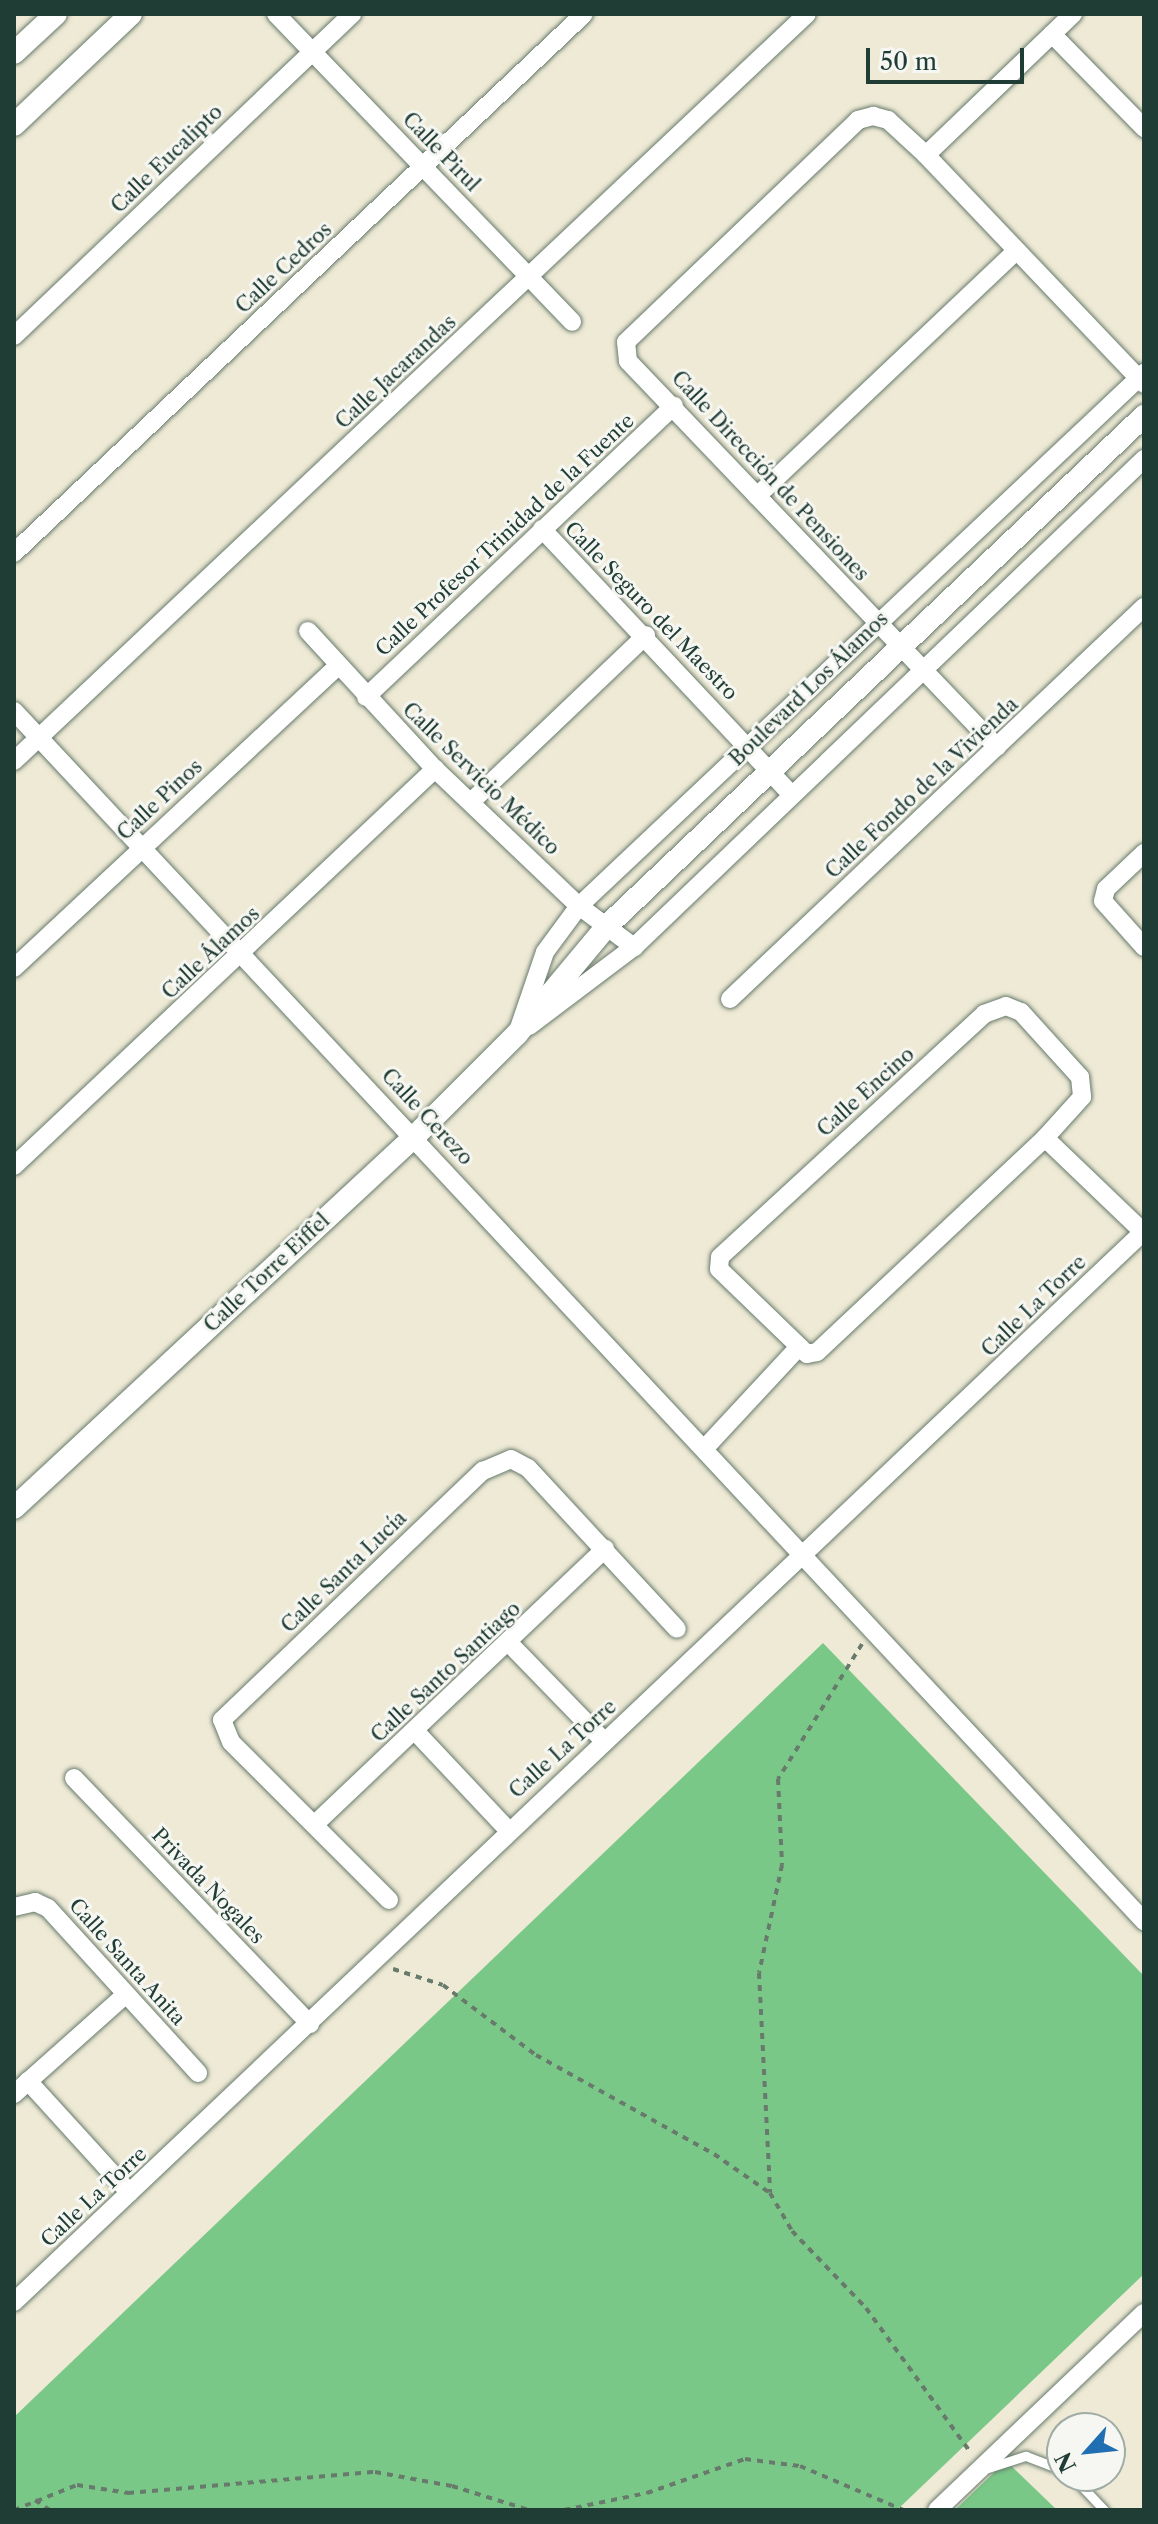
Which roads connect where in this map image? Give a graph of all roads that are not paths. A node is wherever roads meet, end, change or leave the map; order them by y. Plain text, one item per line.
1 (56, 14) edge
2 (131, 14) edge
3 (276, 14) edge
4 (352, 14) edge
5 (584, 14) edge
6 (807, 14) edge
7 (1073, 14) edge
8 (1052, 34) junction
9 (312, 52) junction
10 (14, 53) edge
11 (14, 125) edge
12 (1144, 128) edge
13 (926, 155) junction
14 (425, 166) junction
15 (1016, 251) junction
16 (529, 278) junction
17 (572, 322) dead end
18 (14, 336) edge
19 (1142, 379) edge
20 (674, 406) junction
21 (1144, 416) edge
22 (1144, 459) edge
23 (757, 496) junction
24 (542, 529) junction
25 (14, 553) edge
26 (1144, 607) edge
27 (879, 623) junction
28 (308, 631) dead end
29 (646, 635) junction
30 (901, 646) junction
31 (338, 666) junction
32 (925, 669) junction
33 (366, 697) junction
34 (14, 711) edge
35 (39, 738) junction
36 (749, 747) junction
37 (997, 747) junction
38 (14, 761) edge
39 (435, 769) junction
40 (771, 773) junction
41 (792, 795) junction
42 (473, 800) junction
43 (142, 847) junction
44 (1144, 853) edge
45 (579, 906) junction
46 (607, 926) junction
47 (634, 947) junction
48 (1144, 947) edge
49 (242, 955) junction
50 (14, 968) edge
51 (730, 999) dead end
52 (517, 1034) junction
53 (415, 1136) junction
54 (1045, 1138) junction
55 (14, 1166) edge
56 (1144, 1232) edge
57 (798, 1348) junction
58 (704, 1449) junction
59 (14, 1508) edge
60 (605, 1549) junction
61 (804, 1557) junction
62 (677, 1629) dead end
63 (510, 1644) junction
64 (415, 1731) junction
65 (605, 1742) junction
66 (74, 1778) dead end
67 (315, 1824) junction
68 (507, 1829) junction
69 (389, 1900) dead end
70 (14, 1907) edge
71 (1144, 1921) edge
72 (125, 1995) junction
73 (310, 2024) junction
74 (198, 2073) dead end
75 (28, 2081) junction
76 (14, 2094) edge
77 (130, 2193) junction
78 (17, 2293) edge
79 (1144, 2313) edge
80 (1046, 2464) edge
81 (981, 2468) junction
82 (1087, 2492) edge
83 (937, 2510) edge
84 (1104, 2510) edge

1 - 10 street
2 - 11 street
3 - 9 street, Calle Pirul
4 - 9 street, Calle Eucalipto
5 - 14 street, Calle Cedros
6 - 16 street, Calle Jacarandas
7 - 8 street
8 - 12 street
8 - 13 street
9 - 14 street, Calle Pirul
9 - 18 street, Calle Eucalipto
13 - 15 street
13 - 20 street, Calle Dirección de Pensiones
14 - 16 street, Calle Pirul
14 - 25 street, Calle Cedros
15 - 19 street
15 - 23 street
16 - 17 street, Calle Pirul
16 - 35 street, Calle Jacarandas
19 - 27 street, Boulevard Los Álamos
20 - 23 street, Calle Dirección de Pensiones
20 - 24 street, Calle Profesor Trinidad de la Fuente
21 - 30 street, Boulevard Los Álamos
22 - 32 street
23 - 27 street, Calle Dirección de Pensiones
24 - 29 street, Calle Seguro del Maestro
24 - 33 street, Calle Profesor Trinidad de la Fuente
26 - 37 street, Calle Fondo de la Vivienda
27 - 30 street, Calle Dirección de Pensiones
27 - 36 street, Boulevard Los Álamos
28 - 31 street, Calle Servicio Médico
29 - 36 street, Calle Seguro del Maestro
29 - 42 street
30 - 32 street, Calle Dirección de Pensiones
30 - 40 street, Boulevard Los Álamos
31 - 33 street, Calle Servicio Médico
31 - 43 street, Calle Pinos
32 - 37 street, Calle Dirección de Pensiones
32 - 41 street
33 - 39 street, Calle Servicio Médico
34 - 35 street, Calle Cerezo
35 - 38 street, Calle Jacarandas
35 - 43 street, Calle Cerezo
36 - 40 street, Calle Seguro del Maestro
36 - 45 street, Boulevard Los Álamos
37 - 51 street, Calle Fondo de la Vivienda
39 - 42 street, Calle Servicio Médico
39 - 49 street, Calle Álamos
40 - 41 street, Calle Seguro del Maestro
40 - 46 street, Boulevard Los Álamos
41 - 47 street
42 - 45 street, Calle Servicio Médico
43 - 49 street, Calle Cerezo
43 - 50 street, Calle Pinos
44 - 48 street
45 - 46 street, Calle Servicio Médico
45 - 52 street, Boulevard Los Álamos
46 - 47 street, Calle Servicio Médico
46 - 52 street, Boulevard Los Álamos
47 - 52 street
49 - 53 street, Calle Cerezo
49 - 55 street, Calle Álamos
52 - 53 street, Calle Torre Eiffel
53 - 58 street, Calle Cerezo
53 - 59 street, Calle Torre Eiffel
54 - 56 street
54 - 57 street, Calle Encino
54 - 57 street, Calle Encino
56 - 61 street, Calle La Torre
57 - 58 street
58 - 61 street, Calle Cerezo
60 - 62 street, Calle Santa Lucía
60 - 63 street, Calle Santo Santiago
60 - 67 street, Calle Santa Lucía
61 - 65 street, Calle La Torre
61 - 71 street, Calle Cerezo
63 - 64 street, Calle Santo Santiago
63 - 65 street
64 - 67 street, Calle Santo Santiago
64 - 68 street
65 - 68 street, Calle La Torre
66 - 73 street, Privada Nogales
67 - 69 street, Calle Santa Lucía
68 - 73 street, Calle La Torre
70 - 72 street, Calle Santa Anita
72 - 74 street, Calle Santa Anita
72 - 75 street
73 - 77 street, Calle La Torre
75 - 76 street
75 - 77 street
77 - 78 street, Calle La Torre
79 - 81 street
80 - 81 lane
81 - 83 street
82 - 84 lane

